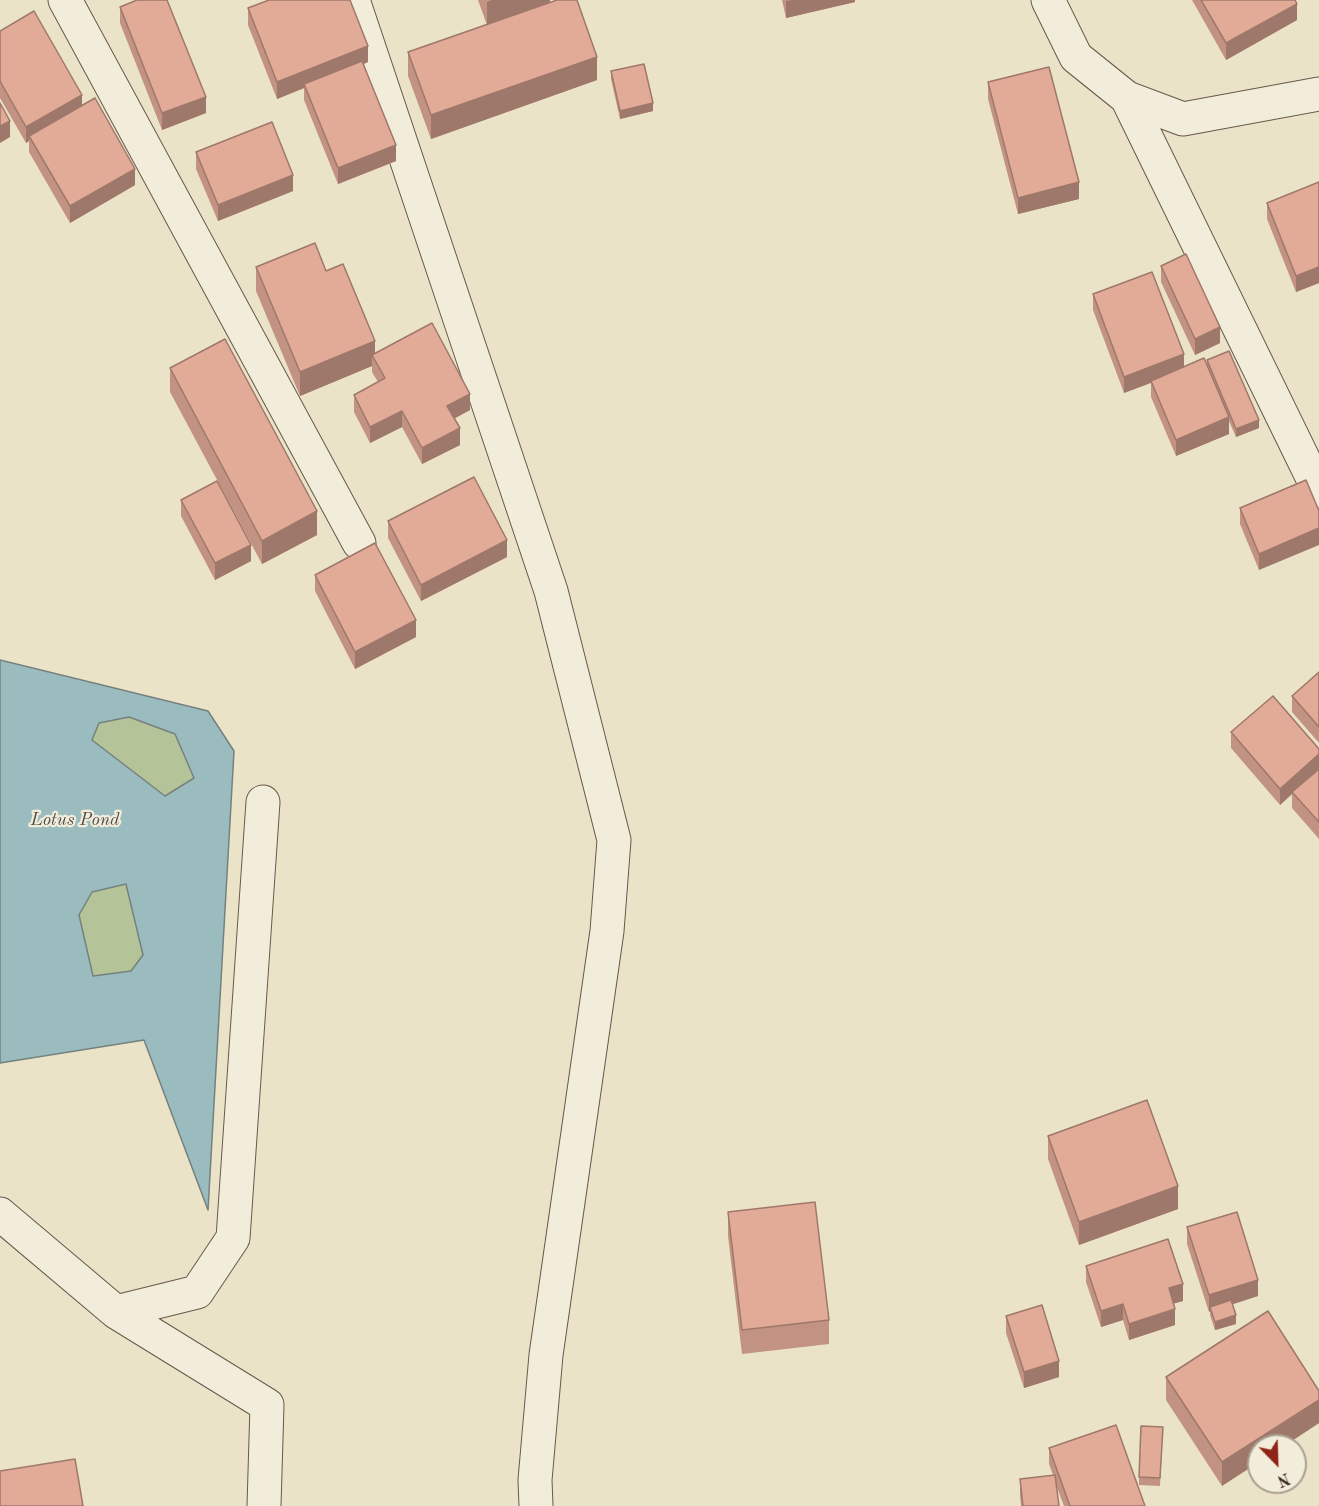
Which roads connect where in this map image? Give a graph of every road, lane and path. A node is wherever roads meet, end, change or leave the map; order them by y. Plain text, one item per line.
1 (65, 0) edge
2 (353, 0) edge
3 (1048, 0) edge
4 (1319, 94) edge
5 (1127, 98) junction
6 (1319, 491) edge
7 (359, 543) dead end
8 (263, 802) dead end
9 (0, 1214) edge
10 (116, 1312) junction
11 (264, 1506) edge
12 (536, 1506) edge

1 - 7 street
2 - 12 street
3 - 5 street
4 - 5 street
5 - 6 street
8 - 10 street
9 - 10 street
10 - 11 street

